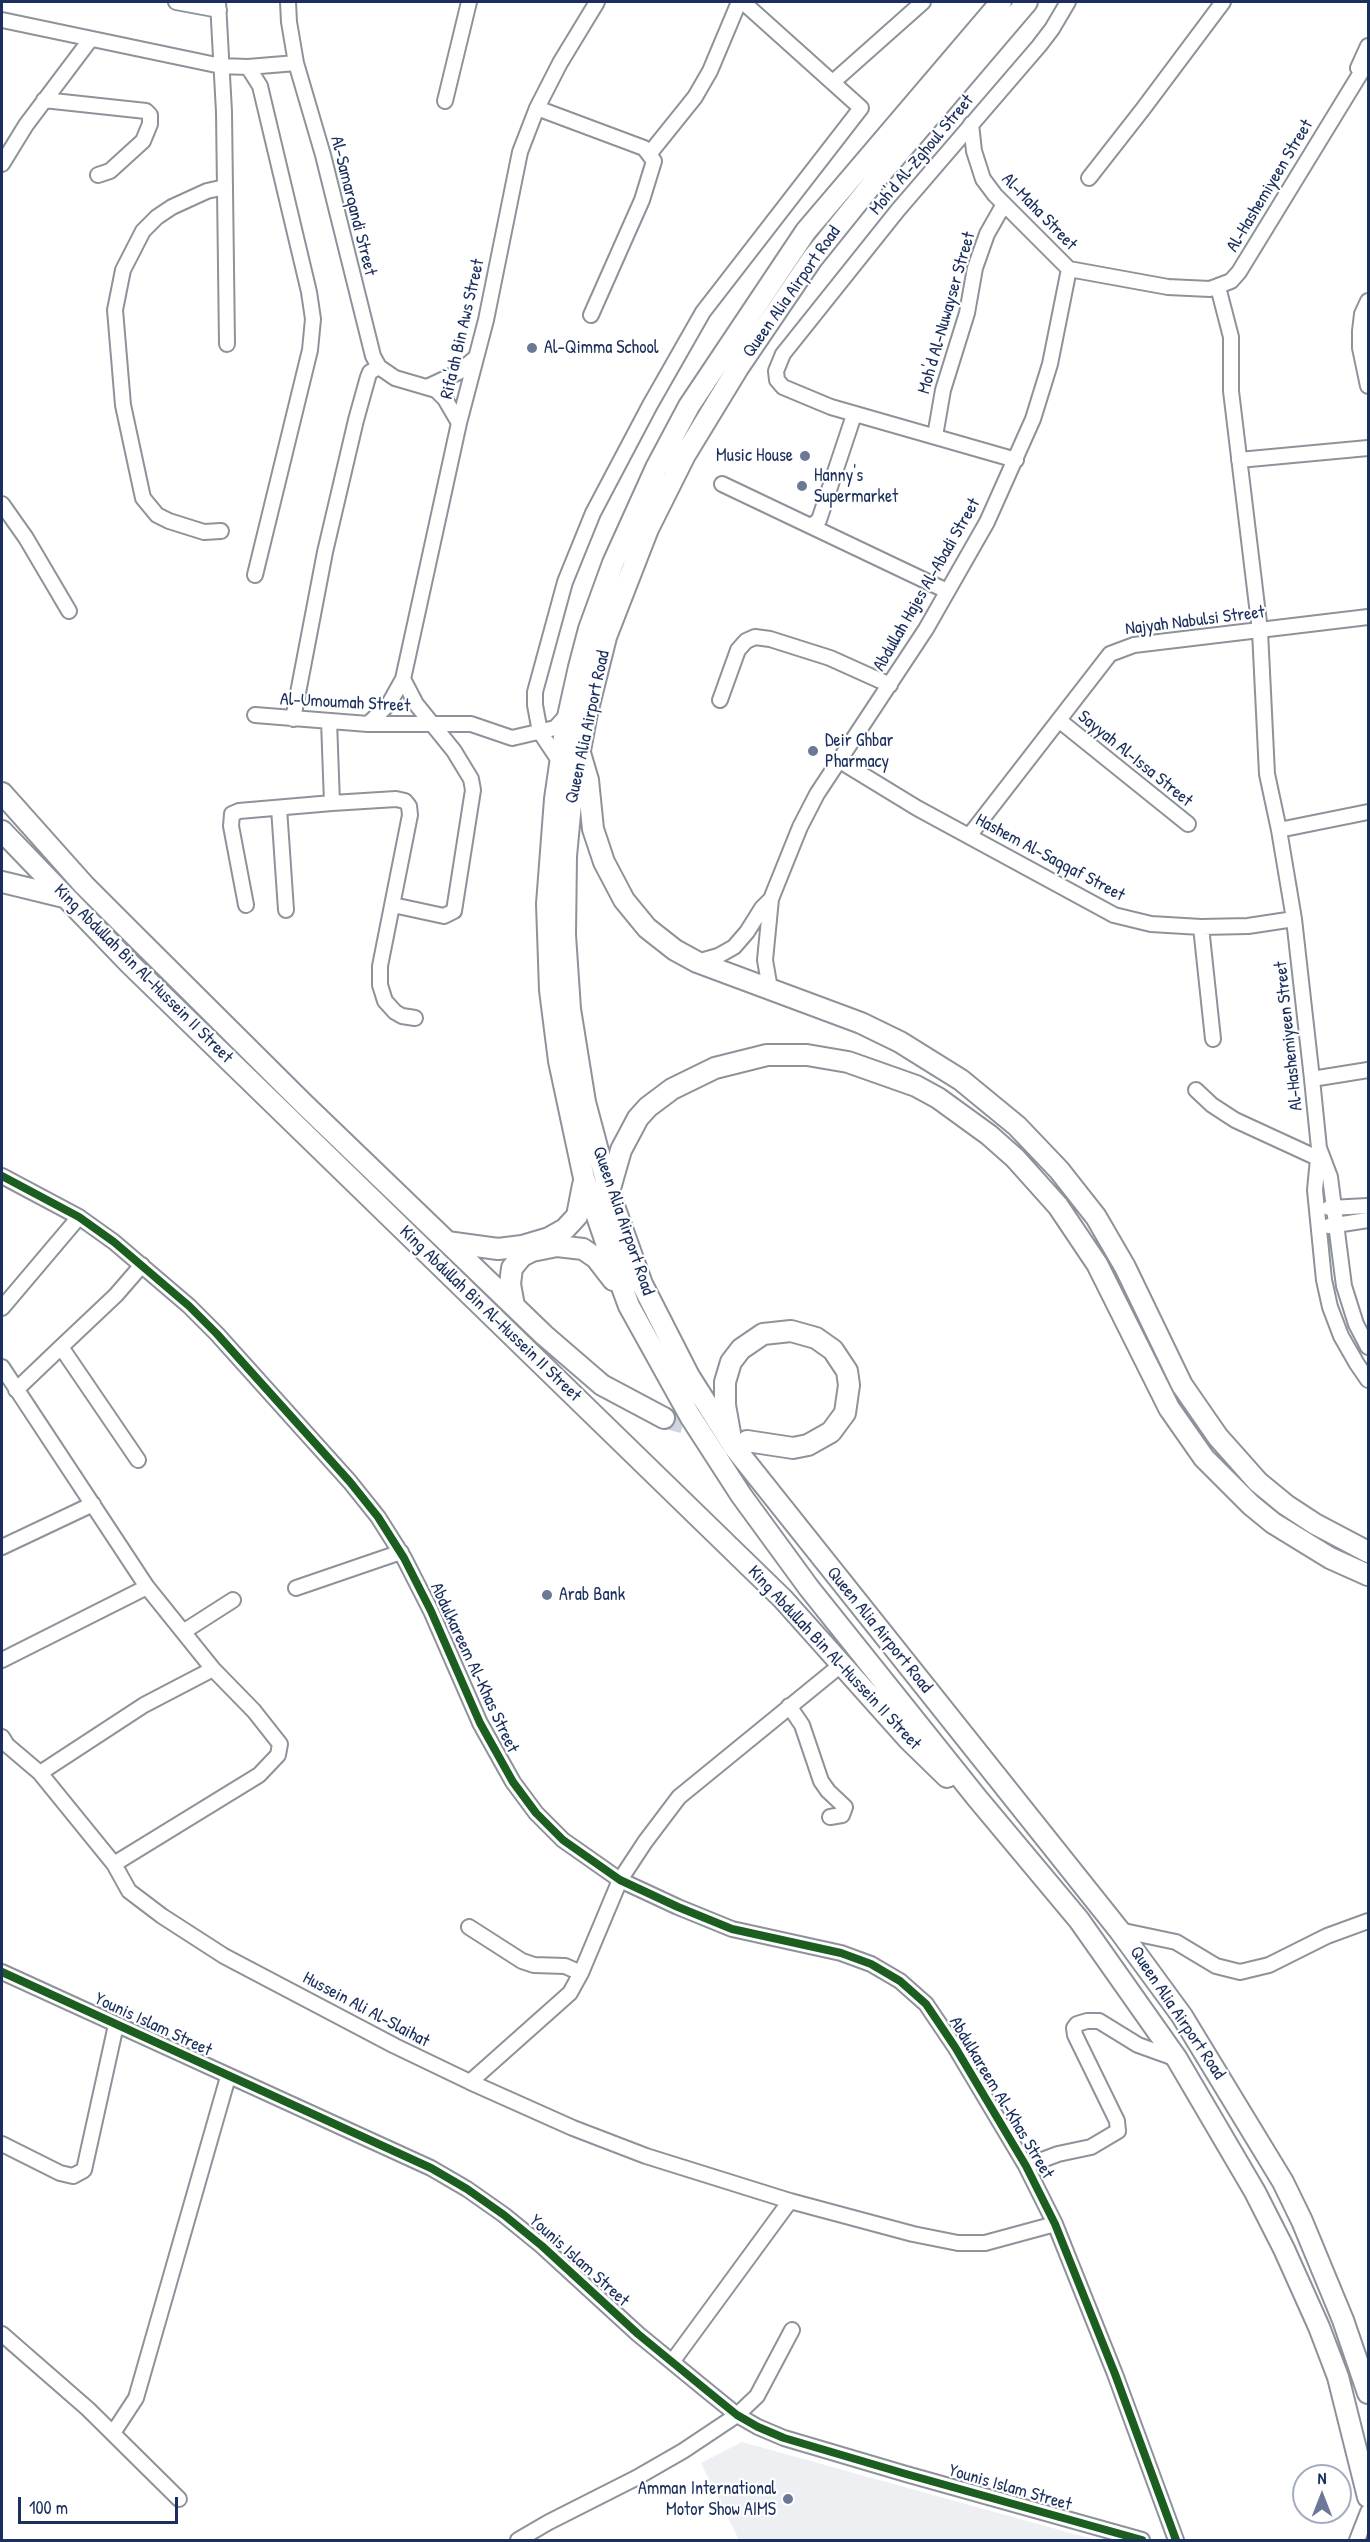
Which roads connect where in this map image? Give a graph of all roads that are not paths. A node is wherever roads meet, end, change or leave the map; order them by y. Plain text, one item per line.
1 (176, 2) edge
2 (288, 2) edge
3 (469, 2) edge
4 (597, 2) edge
5 (741, 2) edge
6 (923, 2) edge
7 (1002, 2) edge
8 (1027, 2) edge
9 (1068, 2) edge
10 (1222, 2) edge
11 (218, 6) edge
12 (2, 20) edge
13 (90, 40) junction
14 (1368, 46) edge
15 (1368, 61) edge
16 (296, 63) junction
17 (221, 66) junction
18 (248, 67) junction
19 (833, 82) junction
20 (44, 99) junction
21 (445, 101) dead end
22 (537, 108) junction
23 (1338, 108) junction
24 (970, 124) junction
25 (650, 153) junction
26 (2, 164) edge
27 (98, 175) dead end
28 (1089, 178) dead end
29 (225, 187) junction
30 (1004, 204) junction
31 (1069, 269) junction
32 (1225, 284) junction
33 (1368, 301) edge
34 (591, 315) dead end
35 (228, 344) dead end
36 (476, 358) junction
37 (379, 367) junction
38 (1368, 386) edge
39 (427, 387) junction
40 (854, 415) junction
41 (459, 423) junction
42 (935, 436) junction
43 (1368, 448) edge
44 (1016, 460) junction
45 (1239, 460) junction
46 (722, 484) dead end
47 (2, 504) edge
48 (811, 526) junction
49 (220, 531) dead end
50 (255, 575) dead end
51 (947, 591) junction
52 (69, 611) dead end
53 (1368, 617) edge
54 (1260, 631) junction
55 (403, 679) junction
56 (890, 685) junction
57 (720, 700) dead end
58 (569, 713) junction
59 (255, 716) dead end
60 (293, 718) junction
61 (329, 721) junction
62 (1060, 721) junction
63 (368, 724) junction
64 (434, 725) junction
65 (540, 732) junction
66 (580, 752) junction
67 (840, 761) junction
68 (560, 762) junction
69 (2, 793) edge
70 (332, 803) junction
71 (279, 808) junction
72 (1368, 812) edge
73 (1188, 824) dead end
74 (1279, 830) junction
75 (2, 831) edge
76 (969, 836) junction
77 (2, 882) edge
78 (64, 897) junction
79 (771, 899) junction
80 (246, 905) dead end
81 (393, 905) junction
82 (286, 910) dead end
83 (1294, 920) junction
84 (1201, 927) junction
85 (697, 962) junction
86 (770, 989) junction
87 (415, 1018) dead end
88 (1213, 1039) dead end
89 (1368, 1070) edge
90 (1312, 1079) junction
91 (1196, 1090) dead end
92 (1320, 1156) junction
93 (2, 1176) edge
94 (584, 1178) junction
95 (609, 1192) junction
96 (1368, 1206) edge
97 (1336, 1207) junction
98 (1317, 1209) junction
99 (79, 1217) junction
100 (1368, 1220) edge
101 (1338, 1226) junction
102 (1318, 1228) junction
103 (447, 1242) junction
104 (142, 1265) junction
105 (629, 1305) junction
106 (514, 1306) junction
107 (2, 1308) edge
108 (61, 1347) junction
109 (1368, 1347) edge
110 (2, 1367) edge
111 (1368, 1380) edge
112 (16, 1390) junction
113 (664, 1418) tunnel mouth
114 (1218, 1437) junction
115 (740, 1444) junction
116 (1194, 1445) junction
117 (138, 1460) dead end
118 (93, 1504) junction
119 (2, 1548) edge
120 (400, 1552) junction
121 (1368, 1552) edge
122 (1368, 1575) edge
123 (147, 1587) junction
124 (296, 1588) dead end
125 (233, 1600) dead end
126 (183, 1632) junction
127 (2, 1660) edge
128 (842, 1664) junction
129 (213, 1669) junction
130 (789, 1706) junction
131 (2, 1737) edge
132 (40, 1773) junction
133 (978, 1798) junction
134 (830, 1817) dead end
135 (114, 1864) junction
136 (620, 1880) junction
137 (1368, 1921) edge
138 (469, 1927) dead end
139 (1119, 1930) junction
140 (1148, 1935) junction
141 (1141, 1958) junction
142 (2, 1972) edge
143 (581, 1973) junction
144 (116, 2025) junction
145 (1160, 2033) junction
146 (1144, 2048) junction
147 (1177, 2059) junction
148 (228, 2077) junction
149 (470, 2082) junction
150 (2, 2144) edge
151 (1026, 2166) junction
152 (790, 2201) junction
153 (1055, 2224) junction
154 (792, 2330) dead end
155 (2, 2334) edge
156 (672, 2362) junction
157 (1368, 2393) edge
158 (737, 2415) junction
159 (113, 2433) junction
160 (1368, 2497) edge
161 (179, 2499) dead end
162 (1368, 2512) edge
163 (518, 2541) edge
164 (1142, 2541) edge
165 (1176, 2541) edge
166 (1357, 2541) edge

1 - 11 street
2 - 16 street, Al-Samarqandi Street
3 - 21 street
4 - 22 street, Rifa'ah Bin Aws Street
5 - 19 street
5 - 25 street
6 - 19 street
7 - 58 highway, Queen Alia Airport Road
8 - 66 highway, Queen Alia Airport Road
9 - 24 street, Moh'd Al-Zghoul Street
10 - 28 street
11 - 17 street
12 - 13 street
13 - 17 street
13 - 20 street
14 - 23 street, Al-Hashemiyeen Street
15 - 23 street, Al-Hashemiyeen Street
16 - 18 street
16 - 37 street, Al-Samarqandi Street
17 - 18 street
17 - 29 street
18 - 50 street
19 - 65 street, Queen Alia Airport Road
20 - 26 street
20 - 27 street
22 - 25 street
22 - 36 street, Rifa'ah Bin Aws Street
23 - 32 street, Al-Hashemiyeen Street
24 - 30 street, Al-Maha Street
24 - 40 street, Moh'd Al-Zghoul Street
25 - 34 street
29 - 35 street
29 - 49 street
30 - 31 street, Al-Maha Street
30 - 42 street, Moh'd Al-Nuwayser Street
31 - 32 street, Al-Maha Street
31 - 44 street, Abdullah Hajes Al-Abadi Street
32 - 45 street
33 - 38 street
36 - 39 street
36 - 41 street, Rifa'ah Bin Aws Street
37 - 39 street
37 - 60 street
39 - 41 street
40 - 42 street, Moh'd Al-Zghoul Street
40 - 48 street
41 - 55 street, Rifa'ah Bin Aws Street
42 - 44 street, Moh'd Al-Zghoul Street
43 - 45 street
44 - 51 street, Abdullah Hajes Al-Abadi Street
45 - 54 street
46 - 48 street
47 - 52 street
48 - 51 street
51 - 56 street, Abdullah Hajes Al-Abadi Street
53 - 54 street, Najyah Nabulsi Street
54 - 62 street, Najyah Nabulsi Street
54 - 74 street
55 - 63 street, Rifa'ah Bin Aws Street
55 - 64 street
56 - 57 street
56 - 67 street, Abdullah Hajes Al-Abadi Street
58 - 65 street, Al-Umoumah Street
58 - 68 highway, Queen Alia Airport Road
59 - 60 street, Al-Umoumah Street
60 - 61 street, Al-Umoumah Street
61 - 63 street, Al-Umoumah Street
61 - 70 street
62 - 73 street, Sayyah Al-Issa Street
62 - 76 street, Najyah Nabulsi Street
63 - 64 street, Al-Umoumah Street
64 - 65 street, Al-Umoumah Street
64 - 81 street
65 - 68 street, Queen Alia Airport Road
66 - 85 highway
66 - 95 highway, Queen Alia Airport Road
67 - 76 street, Hashem Al-Saqqaf Street
67 - 79 street, Abdullah Hajes Al-Abadi Street
68 - 94 highway, Queen Alia Airport Road
69 - 103 highway, King Abdullah Bin Al-Hussein II Street
70 - 71 street
70 - 81 street
71 - 80 street
71 - 82 street
72 - 74 street
74 - 83 street
75 - 78 highway, King Abdullah Bin Al-Hussein II Street
76 - 84 street, Hashem Al-Saqqaf Street
77 - 78 highway
78 - 128 highway, King Abdullah Bin Al-Hussein II Street
79 - 85 street, Abdullah Hajes Al-Abadi Street
79 - 86 street, Abdullah Hajes Al-Abadi Street
81 - 87 street
83 - 84 street, Hashem Al-Saqqaf Street
83 - 90 street, Al-Hashemiyeen Street
84 - 88 street
85 - 86 highway
86 - 114 highway
89 - 90 street
90 - 92 street, Al-Hashemiyeen Street
91 - 92 street
92 - 97 street, Al-Hashemiyeen Street
92 - 98 street, Al-Hashemiyeen Street
93 - 99 street, Abdulkareem Al-Khas Street
94 - 103 highway
94 - 105 highway, Queen Alia Airport Road
95 - 115 highway, Queen Alia Airport Road
95 - 116 highway
96 - 97 street
97 - 98 street
97 - 101 street, Al-Hashemiyeen Street
98 - 102 street, Al-Hashemiyeen Street
99 - 104 street, Abdulkareem Al-Khas Street
99 - 107 street
100 - 101 street
101 - 102 street
101 - 109 street, Al-Hashemiyeen Street
102 - 111 street, Al-Hashemiyeen Street
103 - 106 highway, King Abdullah Bin Al-Hussein II Street
104 - 108 street
104 - 120 street, Abdulkareem Al-Khas Street
105 - 106 highway
105 - 133 highway, Queen Alia Airport Road
106 - 113 highway, King Abdullah Bin Al-Hussein II Street
108 - 112 street
108 - 117 street
110 - 112 street
112 - 118 street
114 - 116 highway
114 - 121 highway
115 - 115 highway
115 - 139 highway, Queen Alia Airport Road
116 - 122 highway
118 - 119 street
118 - 123 street
120 - 124 street
120 - 136 street, Abdulkareem Al-Khas Street
123 - 126 street
123 - 127 street
125 - 126 street
126 - 129 street
128 - 130 street
128 - 133 highway, King Abdullah Bin Al-Hussein II Street
129 - 132 street
129 - 135 street
130 - 134 street
130 - 136 street
131 - 132 street, Hussein Ali Al-Slaihat
132 - 135 street, Hussein Ali Al-Slaihat
133 - 145 highway, Queen Alia Airport Road
135 - 149 street, Hussein Ali Al-Slaihat
136 - 143 street
136 - 151 street, Abdulkareem Al-Khas Street
137 - 140 street
138 - 143 street
139 - 140 street
139 - 141 highway, Queen Alia Airport Road
140 - 141 street
141 - 157 highway, Queen Alia Airport Road
142 - 144 street, Younis Islam Street
143 - 149 street
144 - 148 street, Younis Islam Street
144 - 150 street
145 - 146 street
145 - 147 highway, Queen Alia Airport Road
146 - 147 street
146 - 151 street
147 - 160 highway, Queen Alia Airport Road
148 - 156 street, Younis Islam Street
148 - 159 street
149 - 152 street, Hussein Ali Al-Slaihat
151 - 153 street, Abdulkareem Al-Khas Street
152 - 153 street, Hussein Ali Al-Slaihat
152 - 156 street
153 - 165 street, Abdulkareem Al-Khas Street
154 - 158 street
155 - 159 street
156 - 158 street, Younis Islam Street
158 - 163 street
158 - 164 street, Younis Islam Street
159 - 161 street
162 - 166 street

